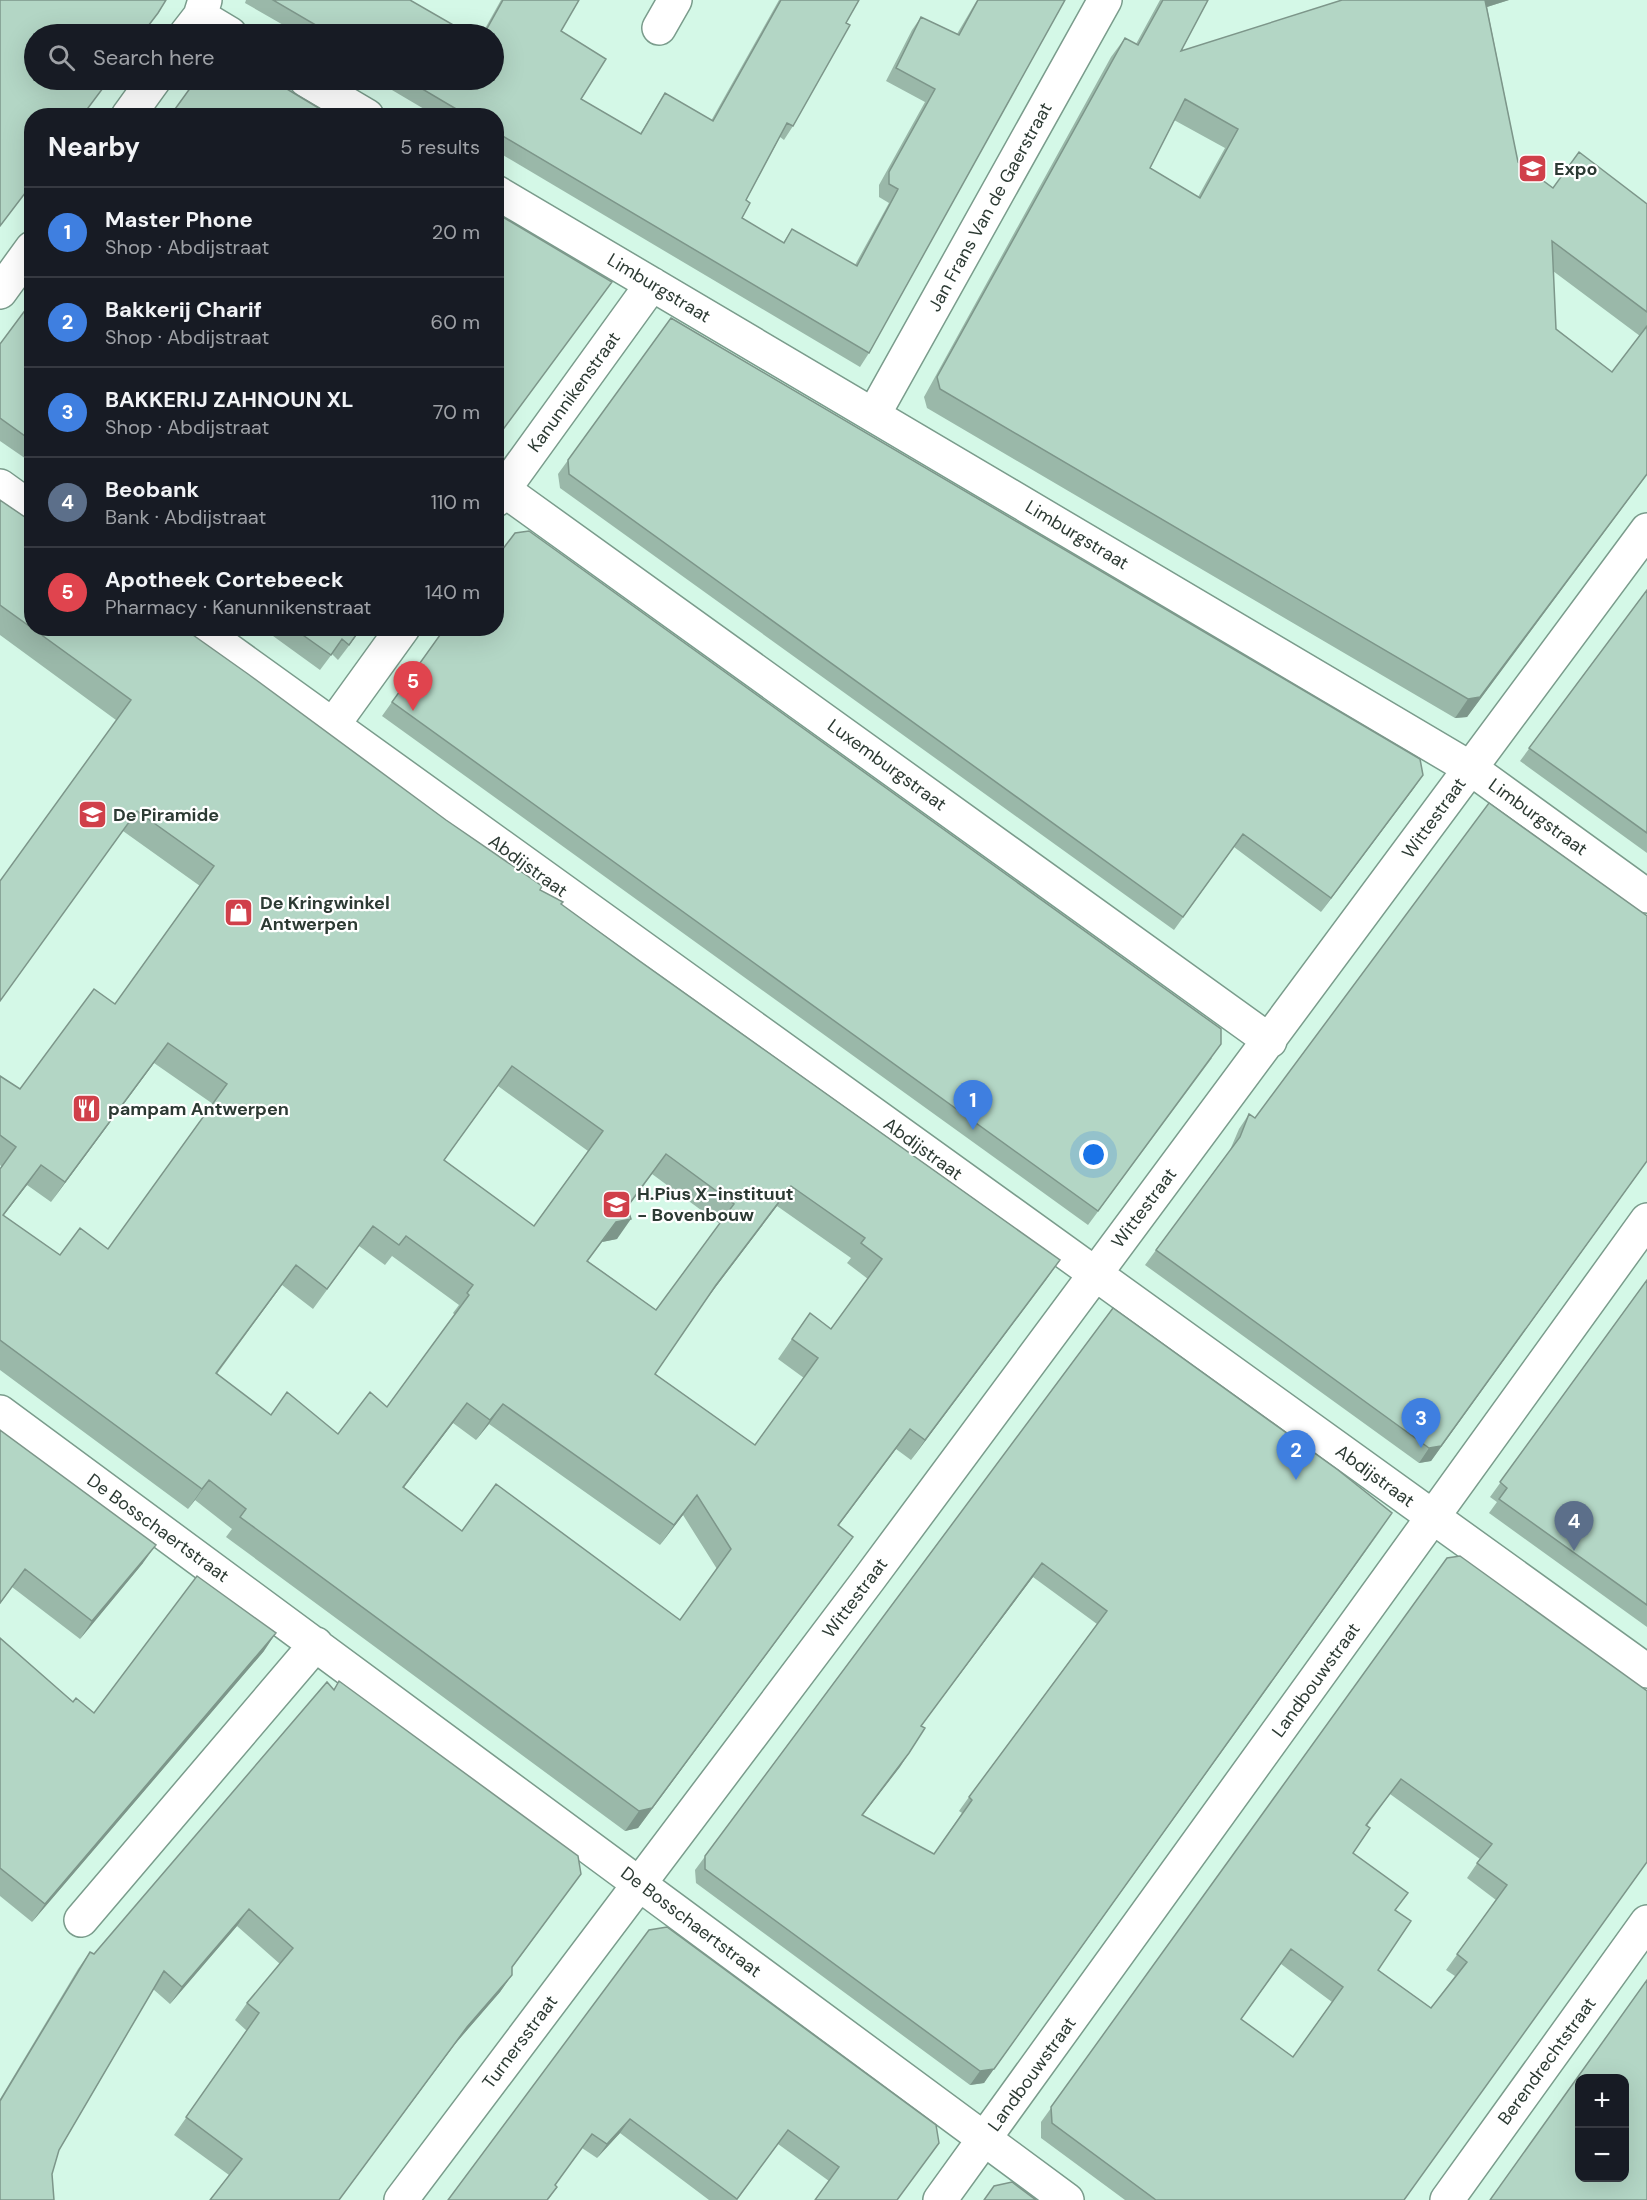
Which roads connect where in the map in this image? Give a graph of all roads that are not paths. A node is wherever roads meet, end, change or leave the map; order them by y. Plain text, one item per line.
1 (1105, 0) edge
2 (197, 17) edge
3 (211, 24) edge
4 (147, 90) edge
5 (323, 90) edge
6 (134, 108) edge
7 (353, 108) edge
8 (504, 197) edge
9 (24, 259) edge
10 (652, 284) junction
11 (0, 292) edge
12 (874, 414) junction
13 (0, 486) edge
14 (504, 489) edge
15 (504, 498) edge
16 (24, 503) edge
17 (1647, 530) edge
18 (209, 636) edge
19 (397, 636) edge
20 (333, 725) junction
21 (1470, 768) junction
22 (1647, 896) edge
23 (1270, 1041) junction
24 (1647, 1220) edge
25 (1095, 1273) junction
26 (0, 1412) edge
27 (1433, 1517) junction
28 (316, 1644) junction
29 (1647, 1671) edge
30 (638, 1883) junction
31 (81, 1920) dead end
32 (1647, 1922) edge
33 (985, 2139) junction
34 (401, 2200) edge
35 (940, 2200) edge
36 (1066, 2200) edge
37 (1447, 2200) edge

1 - 12 street, Jan Frans Van de Gaerstraat
2 - 3 street
4 - 6 street
5 - 7 street
8 - 10 street, Limburgstraat
9 - 11 street
10 - 12 street, Limburgstraat
10 - 14 street, Kanunnikenstraat
12 - 21 street, Limburgstraat
13 - 16 street
15 - 23 street, Luxemburgstraat
17 - 21 street, Wittestraat
18 - 20 street, Abdijstraat
19 - 20 street
20 - 25 street, Abdijstraat
21 - 22 street, Limburgstraat
21 - 23 street, Wittestraat
23 - 25 street, Wittestraat
24 - 27 street, Landbouwstraat
25 - 27 street, Abdijstraat
25 - 30 street, Wittestraat
26 - 28 street, De Bosschaertstraat
27 - 29 street, Abdijstraat
27 - 33 street, Landbouwstraat
28 - 30 street, De Bosschaertstraat
28 - 31 street
30 - 33 street, De Bosschaertstraat
30 - 34 street, Turnersstraat
32 - 37 street, Berendrechtstraat
33 - 35 street, Landbouwstraat
33 - 36 street, De Bosschaertstraat

